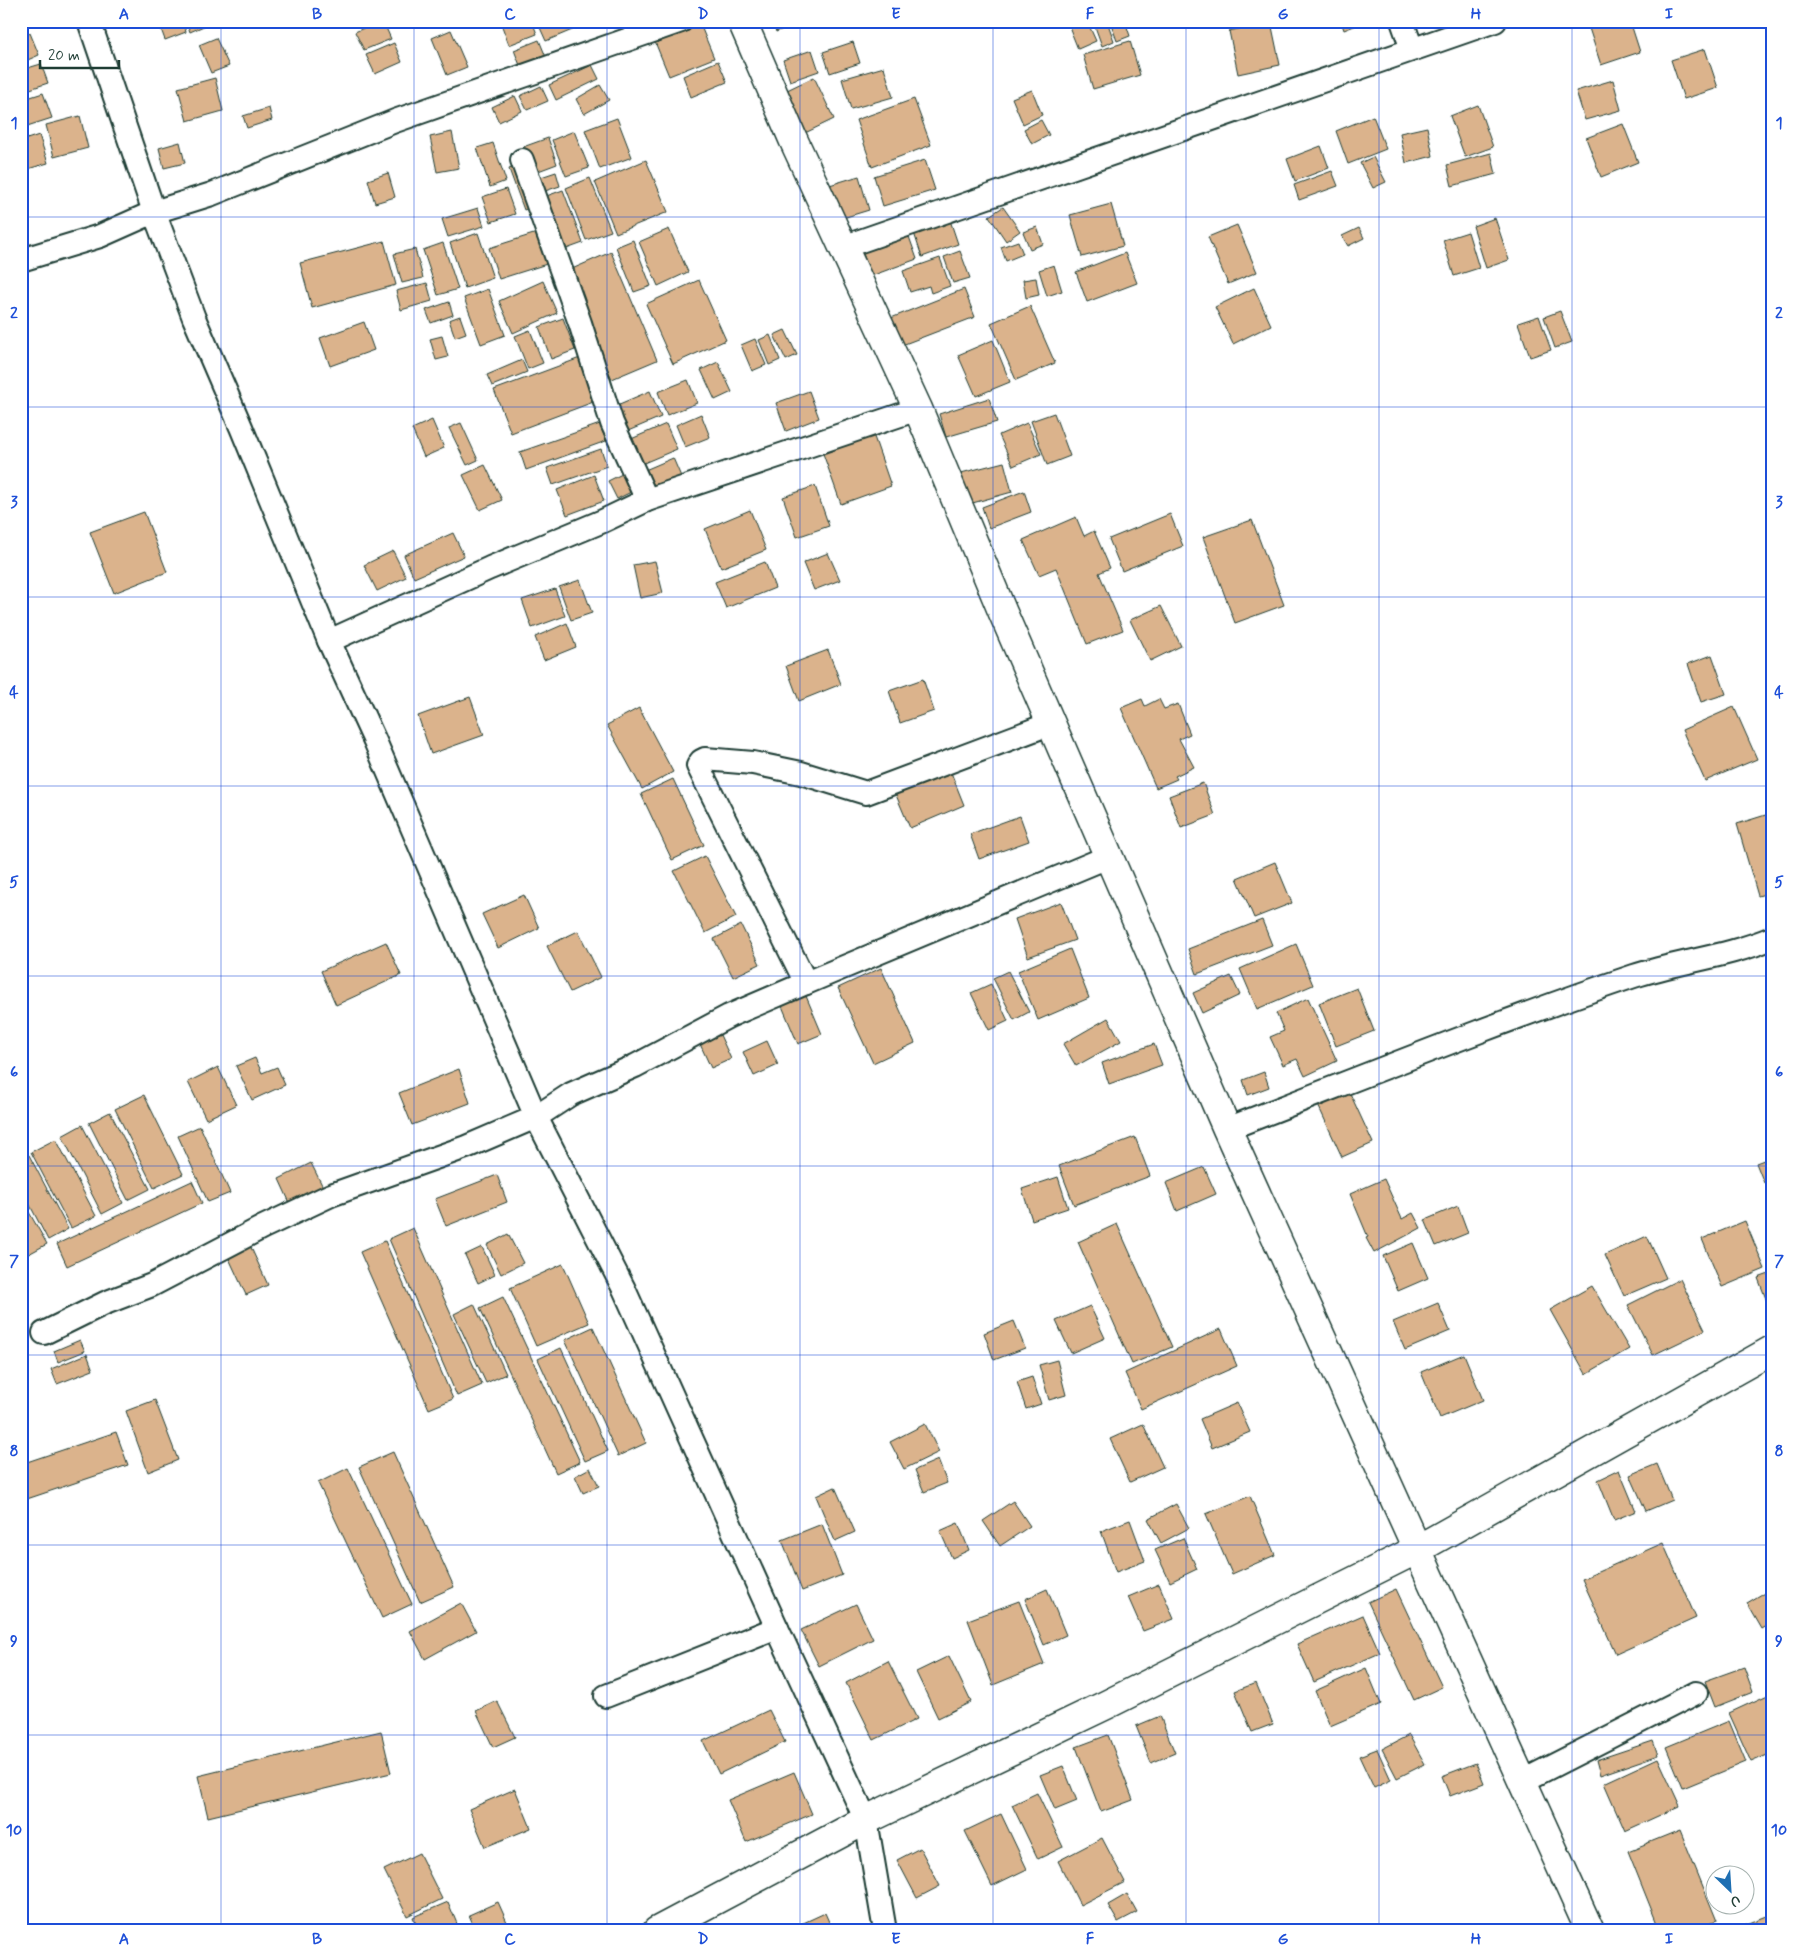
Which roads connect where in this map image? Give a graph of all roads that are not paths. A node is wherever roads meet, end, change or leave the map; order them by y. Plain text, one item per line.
1 (89, 21) edge
2 (681, 21) edge
3 (742, 21) edge
4 (1402, 21) edge
5 (1495, 21) edge
6 (1412, 50) junction
7 (522, 160) dead end
8 (154, 212) junction
9 (843, 247) junction
10 (21, 260) edge
11 (918, 409) junction
12 (647, 500) junction
13 (329, 641) junction
14 (1052, 723) junction
15 (1110, 856) junction
16 (1772, 938) edge
17 (806, 983) junction
18 (536, 1117) junction
19 (1227, 1129) junction
20 (44, 1333) dead end
21 (1772, 1350) edge
22 (1418, 1549) junction
23 (777, 1628) junction
24 (1696, 1693) dead end
25 (606, 1696) dead end
26 (1523, 1781) junction
27 (866, 1820) junction
28 (656, 1931) edge
29 (885, 1931) edge
30 (1590, 1931) edge

1 - 8 street
2 - 8 street
3 - 9 main road
4 - 6 street
5 - 6 street
6 - 9 street
7 - 12 street
8 - 10 street
8 - 13 street
9 - 11 main road
11 - 12 street
11 - 14 main road
12 - 13 street
13 - 18 street
14 - 15 main road
14 - 17 street
15 - 17 street
15 - 19 main road
16 - 19 street
17 - 18 street
18 - 20 street
18 - 23 street
19 - 22 main road
21 - 22 main road
22 - 26 main road
22 - 27 main road
23 - 25 street
23 - 27 street
24 - 26 street
26 - 30 main road
27 - 28 main road
27 - 29 street

